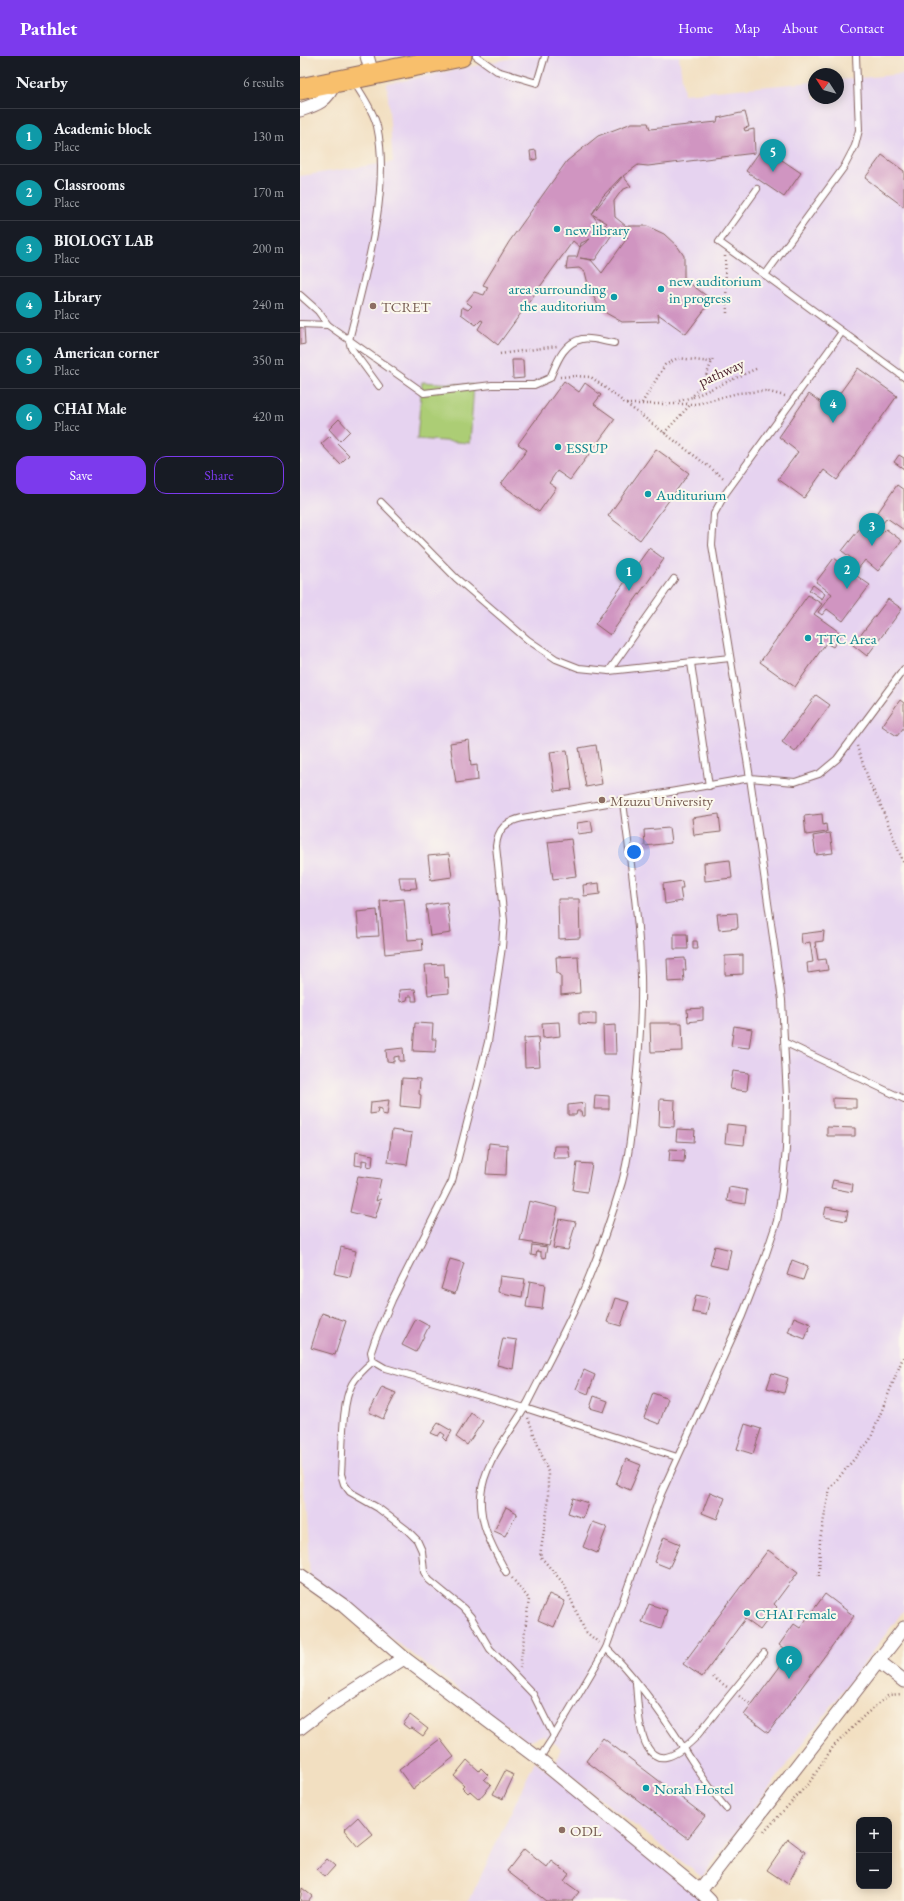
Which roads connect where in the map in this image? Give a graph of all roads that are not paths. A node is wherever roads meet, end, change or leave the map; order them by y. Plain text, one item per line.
1 (461, 56) edge
2 (476, 56) edge
3 (545, 56) edge
4 (856, 56) edge
5 (369, 65) edge
6 (343, 80) junction
7 (300, 89) edge
8 (300, 110) edge
9 (757, 189) dead end
10 (765, 275) junction
11 (300, 295) edge
12 (300, 324) edge
13 (328, 325) junction
14 (842, 332) junction
15 (349, 340) junction
16 (614, 343) dead end
17 (904, 377) edge
18 (379, 386) dead end
19 (381, 502) dead end
20 (674, 579) dead end
21 (730, 658) junction
22 (691, 663) junction
23 (904, 669) edge
24 (610, 671) junction
25 (750, 778) junction
26 (709, 786) junction
27 (623, 802) junction
28 (786, 1043) junction
29 (904, 1099) edge
30 (373, 1361) junction
31 (525, 1408) junction
32 (677, 1457) junction
33 (506, 1572) road end
34 (300, 1575) edge
35 (904, 1628) edge
36 (606, 1648) junction
37 (764, 1653) dead end
38 (404, 1658) junction
39 (878, 1661) junction
40 (904, 1681) edge
41 (636, 1683) junction
42 (300, 1728) edge
43 (554, 1736) junction
44 (684, 1748) junction
45 (539, 1759) junction
46 (726, 1808) dead end
47 (700, 1890) junction
48 (710, 1901) edge

1 - 5 highway
2 - 3 lane
4 - 10 lane
5 - 6 highway
6 - 7 highway
6 - 8 street
6 - 15 lane
9 - 10 lane
10 - 14 lane
11 - 13 lane
12 - 13 lane
13 - 15 lane
14 - 17 lane
14 - 21 lane
15 - 16 lane
15 - 18 lane
19 - 24 lane
20 - 24 lane
21 - 22 lane
21 - 25 lane
22 - 24 lane
22 - 26 lane
23 - 25 lane
25 - 26 lane
25 - 28 lane
26 - 27 lane
27 - 30 lane
27 - 31 lane
28 - 29 lane
28 - 32 lane
30 - 31 lane
30 - 43 lane
31 - 32 lane
31 - 33 lane
32 - 36 lane
34 - 38 street
35 - 39 street
36 - 41 lane
36 - 43 lane
37 - 44 lane
38 - 42 street
38 - 45 street
39 - 40 street
39 - 47 street
41 - 44 lane
41 - 44 lane
43 - 45 lane
44 - 46 lane
45 - 47 street
47 - 48 street

